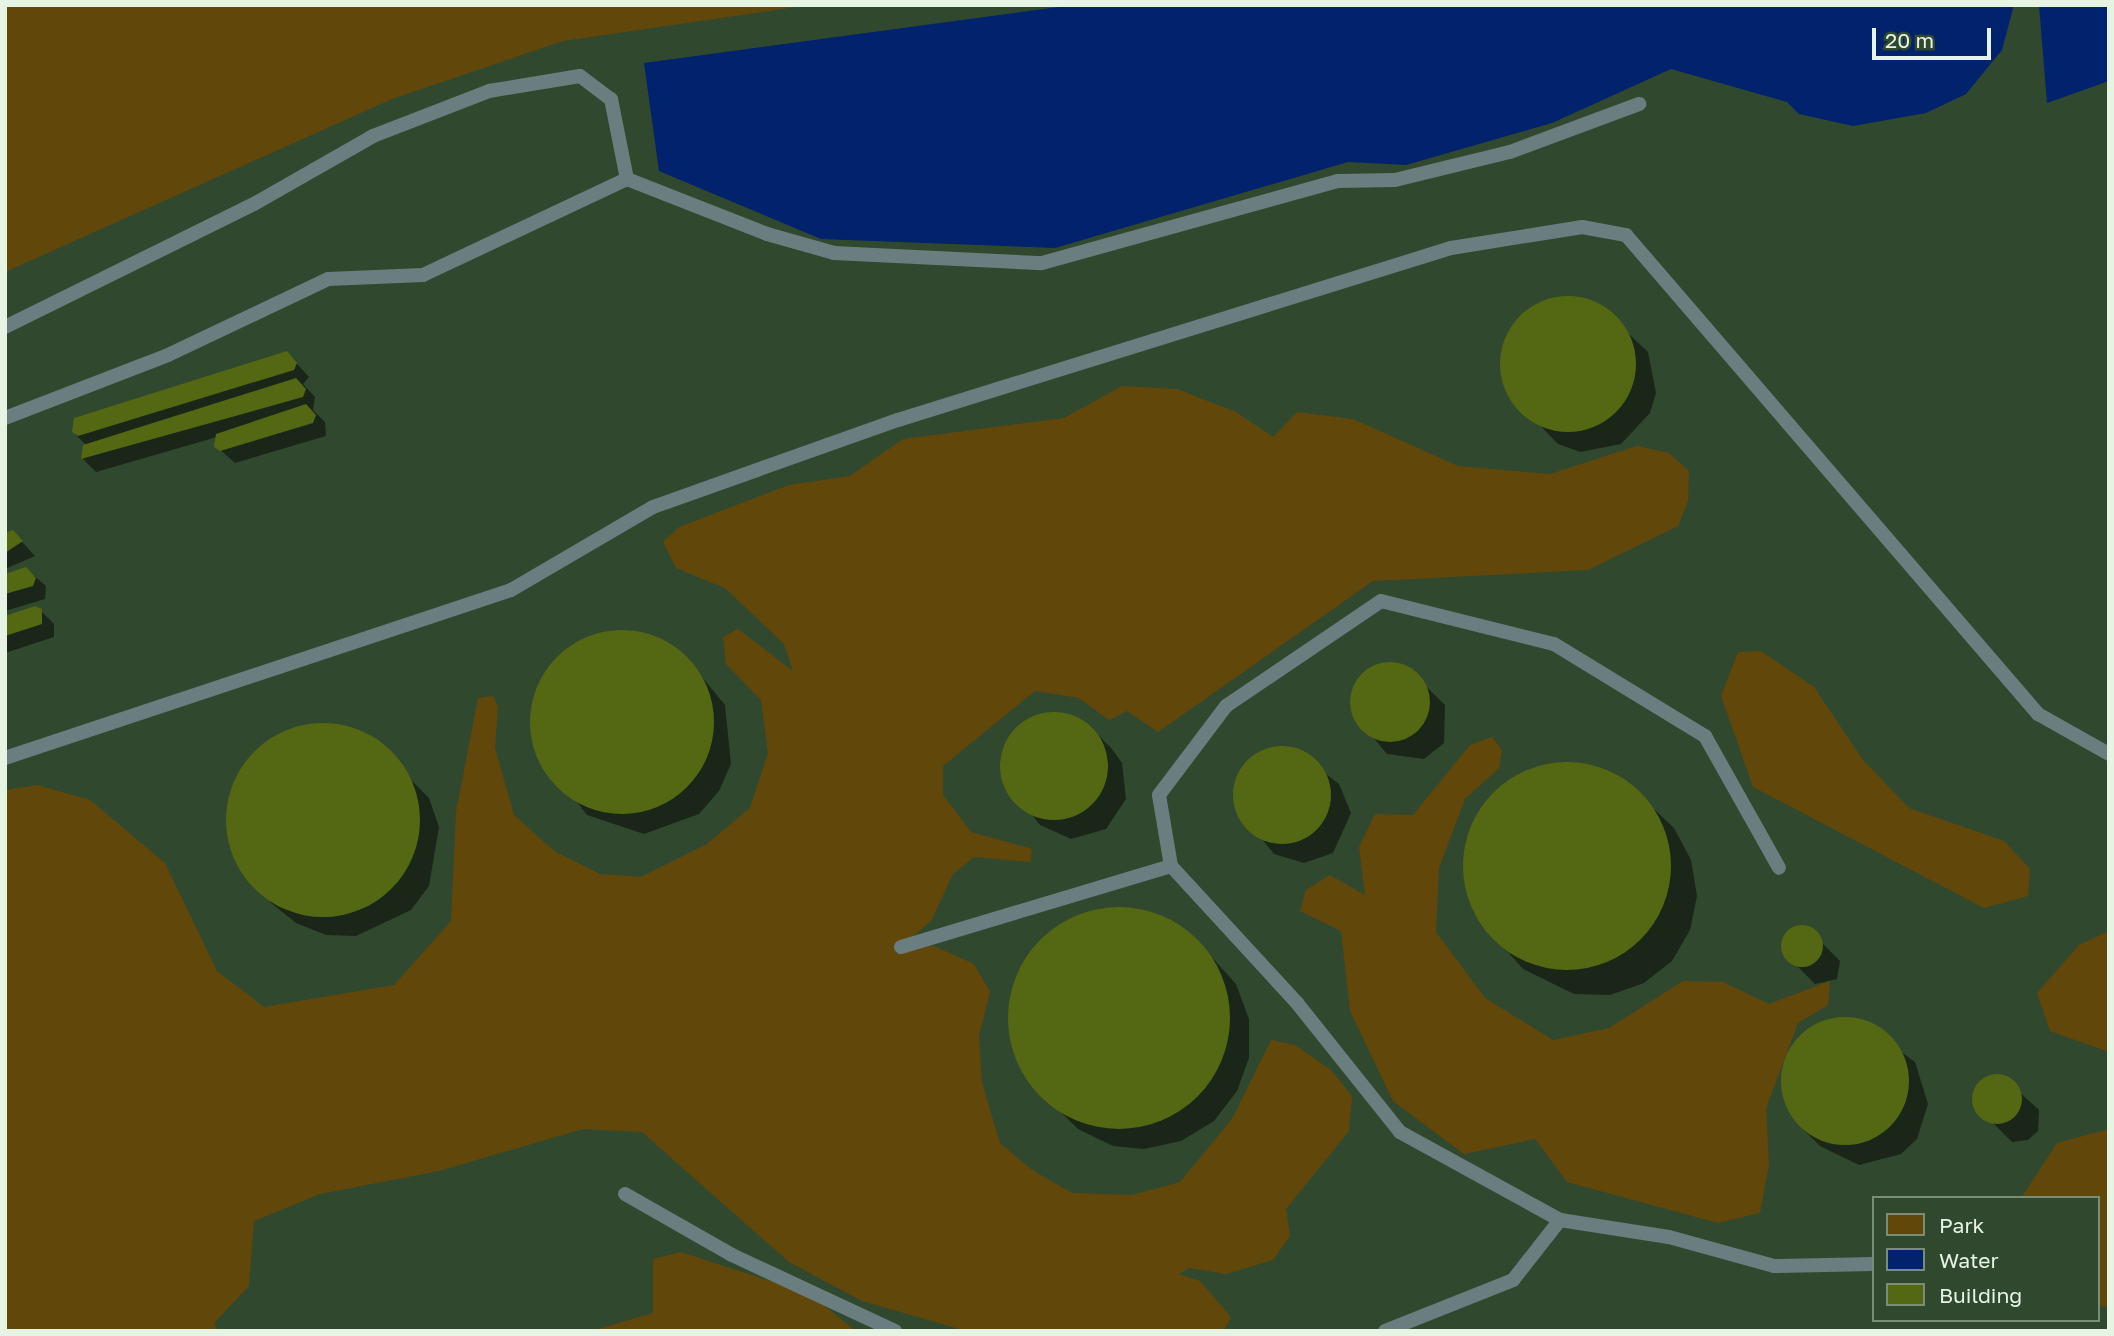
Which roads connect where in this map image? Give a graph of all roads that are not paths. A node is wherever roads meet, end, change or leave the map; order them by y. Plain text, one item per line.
1 (1639, 104) dead end
2 (627, 179) junction
3 (5, 327) edge
4 (5, 418) edge
5 (2109, 754) edge
6 (5, 758) edge
7 (1171, 866) junction
8 (1779, 868) dead end
9 (901, 947) dead end
10 (625, 1194) dead end
11 (1560, 1220) junction
12 (1872, 1264) edge
13 (895, 1331) edge
14 (1385, 1331) edge

1 - 2 lane
2 - 3 lane
2 - 4 lane
5 - 6 lane
7 - 8 lane
7 - 9 lane
7 - 11 lane
10 - 13 lane
11 - 12 lane
11 - 14 lane

